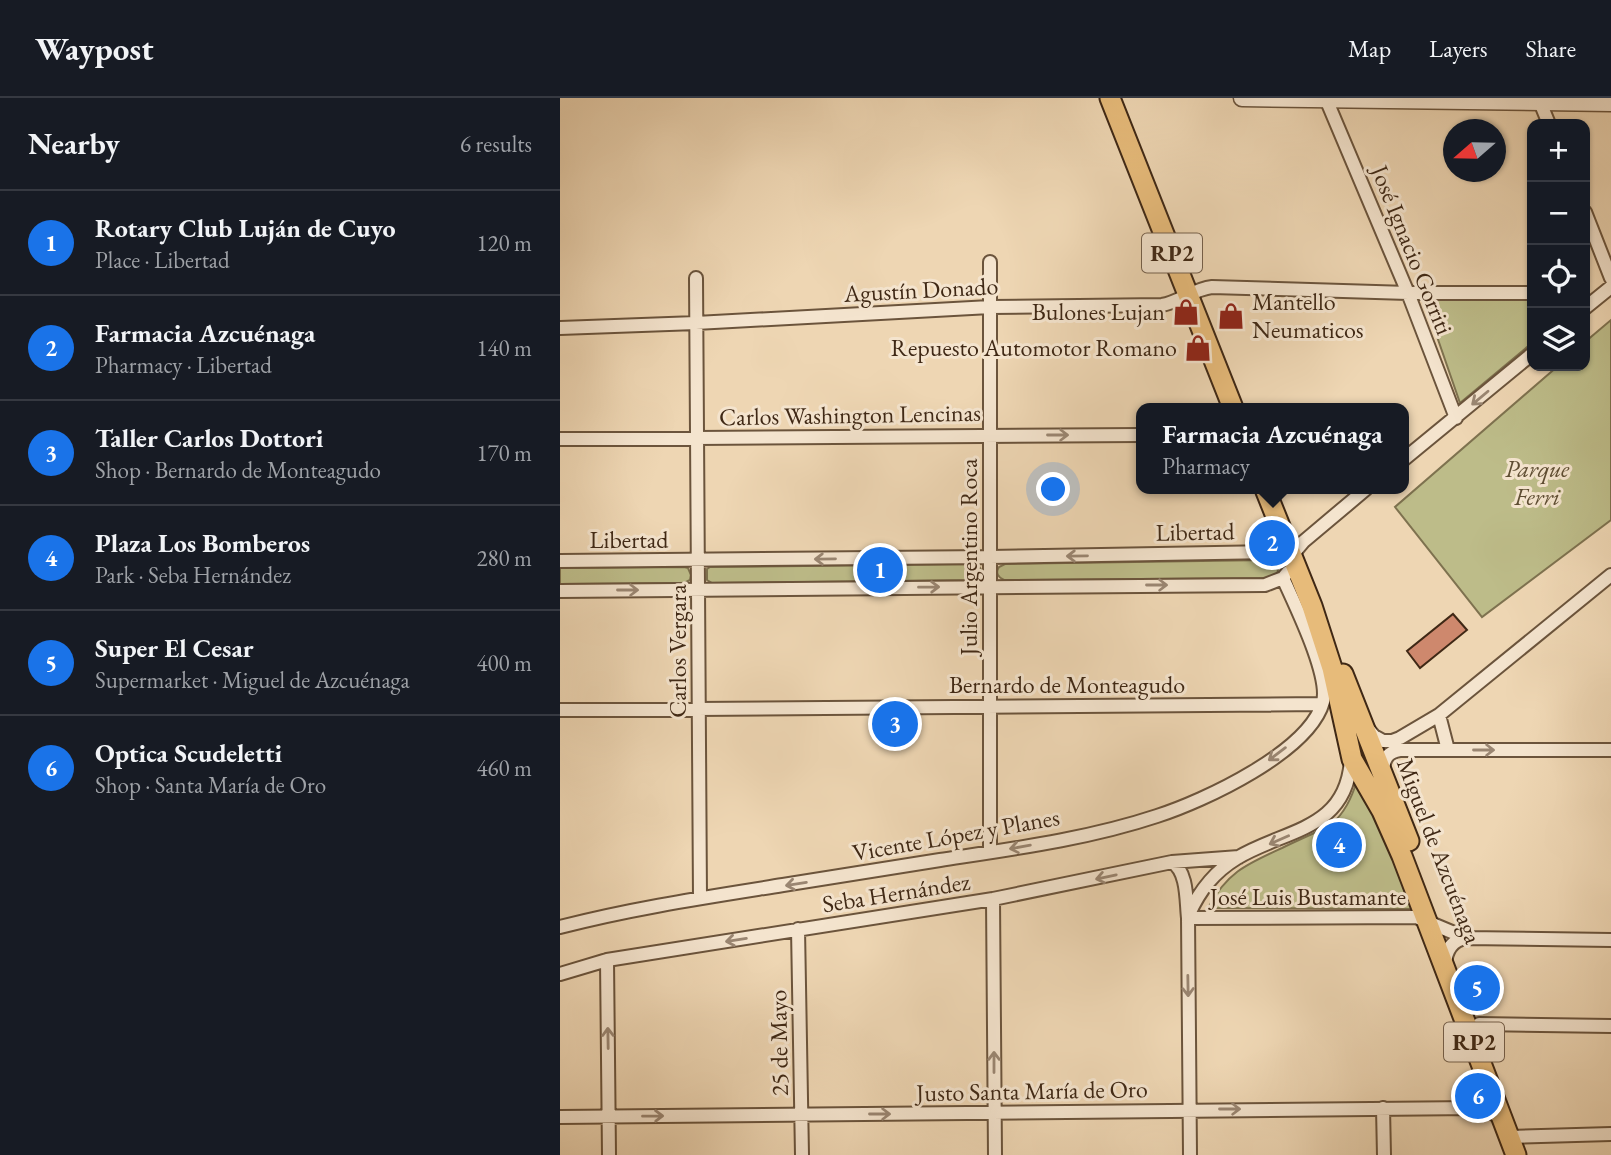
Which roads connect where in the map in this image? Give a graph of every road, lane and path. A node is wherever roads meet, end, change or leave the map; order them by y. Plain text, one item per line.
1 (1110, 98) edge
2 (1242, 98) edge
3 (1321, 99) edge
4 (1414, 99) edge
5 (1541, 102) junction
6 (1611, 103) edge
7 (1547, 119) edge
8 (1590, 225) edge
9 (990, 262) dead end
10 (696, 278) dead end
11 (1611, 278) edge
12 (1611, 287) edge
13 (1408, 293) junction
14 (1527, 293) edge
15 (1188, 295) junction
16 (1590, 302) edge
17 (990, 307) junction
18 (696, 323) junction
19 (560, 328) edge
20 (1527, 358) edge
21 (1231, 403) edge
22 (1456, 418) junction
23 (990, 435) junction
24 (1136, 435) edge
25 (697, 438) junction
26 (560, 439) edge
27 (1409, 455) edge
28 (1267, 494) edge
29 (1360, 494) edge
30 (1292, 555) junction
31 (990, 557) junction
32 (560, 561) edge
33 (698, 561) junction
34 (1611, 575) edge
35 (1283, 578) junction
36 (990, 587) junction
37 (698, 590) junction
38 (560, 591) edge
39 (1312, 607) junction
40 (1322, 704) junction
41 (990, 707) junction
42 (699, 709) junction
43 (560, 710) edge
44 (1439, 715) junction
45 (1359, 716) junction
46 (1448, 750) junction
47 (1611, 750) edge
48 (1352, 759) junction
49 (1382, 774) junction
50 (990, 852) junction
51 (1238, 857) junction
52 (1172, 862) junction
53 (701, 898) junction
54 (993, 899) junction
55 (1188, 918) junction
56 (560, 927) edge
57 (798, 929) junction
58 (1447, 934) junction
59 (1611, 940) edge
60 (607, 960) junction
61 (1445, 966) junction
62 (560, 974) edge
63 (1479, 1024) junction
64 (1611, 1026) edge
65 (1497, 1089) junction
66 (1383, 1108) junction
67 (1473, 1108) junction
68 (1190, 1110) junction
69 (995, 1113) junction
70 (801, 1114) junction
71 (608, 1116) junction
72 (560, 1117) edge
73 (1502, 1118) junction
74 (1611, 1134) edge
75 (1519, 1146) edge
76 (608, 1155) edge
77 (802, 1155) edge
78 (995, 1155) edge
79 (1190, 1155) edge
80 (1384, 1155) edge

1 - 15 main road, RP2
2 - 3 street
3 - 4 street
3 - 13 street, José Ignacio Gorriti
4 - 5 street
5 - 6 street
5 - 7 street
8 - 11 street
9 - 17 street, Julio Argentino Roca
10 - 18 street, Carlos Vergara
12 - 16 street
13 - 14 street, Agustín Donado
13 - 15 street, Agustín Donado
13 - 22 street, José Ignacio Gorriti
15 - 17 street, Agustín Donado
15 - 21 main road, RP2
17 - 18 street, Agustín Donado
17 - 23 street, Julio Argentino Roca
18 - 19 street, Agustín Donado
18 - 25 street, Carlos Vergara
20 -> 22 street
22 - 27 street
23 -> 24 street, Carlos Washington Lencinas
23 - 25 street, Carlos Washington Lencinas
23 - 31 street, Julio Argentino Roca
25 - 26 street, Carlos Washington Lencinas
25 - 33 street, Carlos Vergara
28 - 30 main road, Miguel de Azcuénaga / RP2
29 - 30 street
30 -> 31 street, Libertad
30 - 35 street
30 - 39 main road, Miguel de Azcuénaga / RP2
31 -> 33 street, Libertad
31 - 36 street, Julio Argentino Roca
32 - 33 street, Libertad
33 - 37 street, Carlos Vergara
34 - 44 street
36 -> 35 street, Libertad
35 - 40 street
37 -> 36 street, Libertad
36 - 41 street, Julio Argentino Roca
38 -> 37 street, Libertad
37 - 42 street, Carlos Vergara
39 - 45 main road, Miguel de Azcuénaga / RP2
39 - 48 main road, Miguel de Azcuénaga / RP2
40 - 41 street, Bernardo de Monteagudo
40 -> 50 street, Vicente López y Planes
41 - 42 street, Bernardo de Monteagudo
41 - 50 street, Julio Argentino Roca
42 - 43 street, Bernardo de Monteagudo
42 - 53 street, Carlos Vergara
44 - 45 street
44 - 46 street
45 - 49 main road, Miguel de Azcuénaga / RP2
46 -> 47 street
46 - 49 street
48 -> 51 street, Seba Hernández
48 - 58 main road, Miguel de Azcuénaga / RP2
49 - 58 main road, Miguel de Azcuénaga / RP2
50 -> 53 street, Vicente López y Planes
51 - 52 street, Seba Hernández
51 - 55 street, Seba Hernández
52 -> 54 street, Seba Hernández
52 - 55 street
53 - 56 street, Vicente López y Planes
54 - 57 street, Seba Hernández
69 -> 54 street
55 - 58 street, José Luis Bustamante
55 -> 68 street
57 -> 60 street, Seba Hernández
57 - 70 street, 25 de Mayo
58 - 59 street, José Luis Bustamante
58 - 61 main road, Miguel de Azcuénaga / RP2
58 - 61 street
58 - 63 main road, Miguel de Azcuénaga / RP2
60 - 62 street, Seba Hernández
71 -> 60 street
61 - 65 main road, Miguel de Azcuénaga / RP2
63 - 64 street
63 - 65 main road, Miguel de Azcuénaga / RP2
65 - 67 street
65 - 73 main road, Miguel de Azcuénaga / RP2
65 - 75 main road, Miguel de Azcuénaga / RP2
66 - 67 street, Justo Santa María de Oro
68 -> 66 street, Justo Santa María de Oro
66 - 80 street
67 - 73 street, Justo Santa María de Oro
68 - 69 street, Justo Santa María de Oro
68 - 79 street
70 -> 69 street, Justo Santa María de Oro
69 - 78 street
71 -> 70 street, Justo Santa María de Oro
70 - 77 street, 25 de Mayo
71 - 72 street, Justo Santa María de Oro
71 - 76 street
73 - 75 main road, Miguel de Azcuénaga / RP2
74 - 75 street

